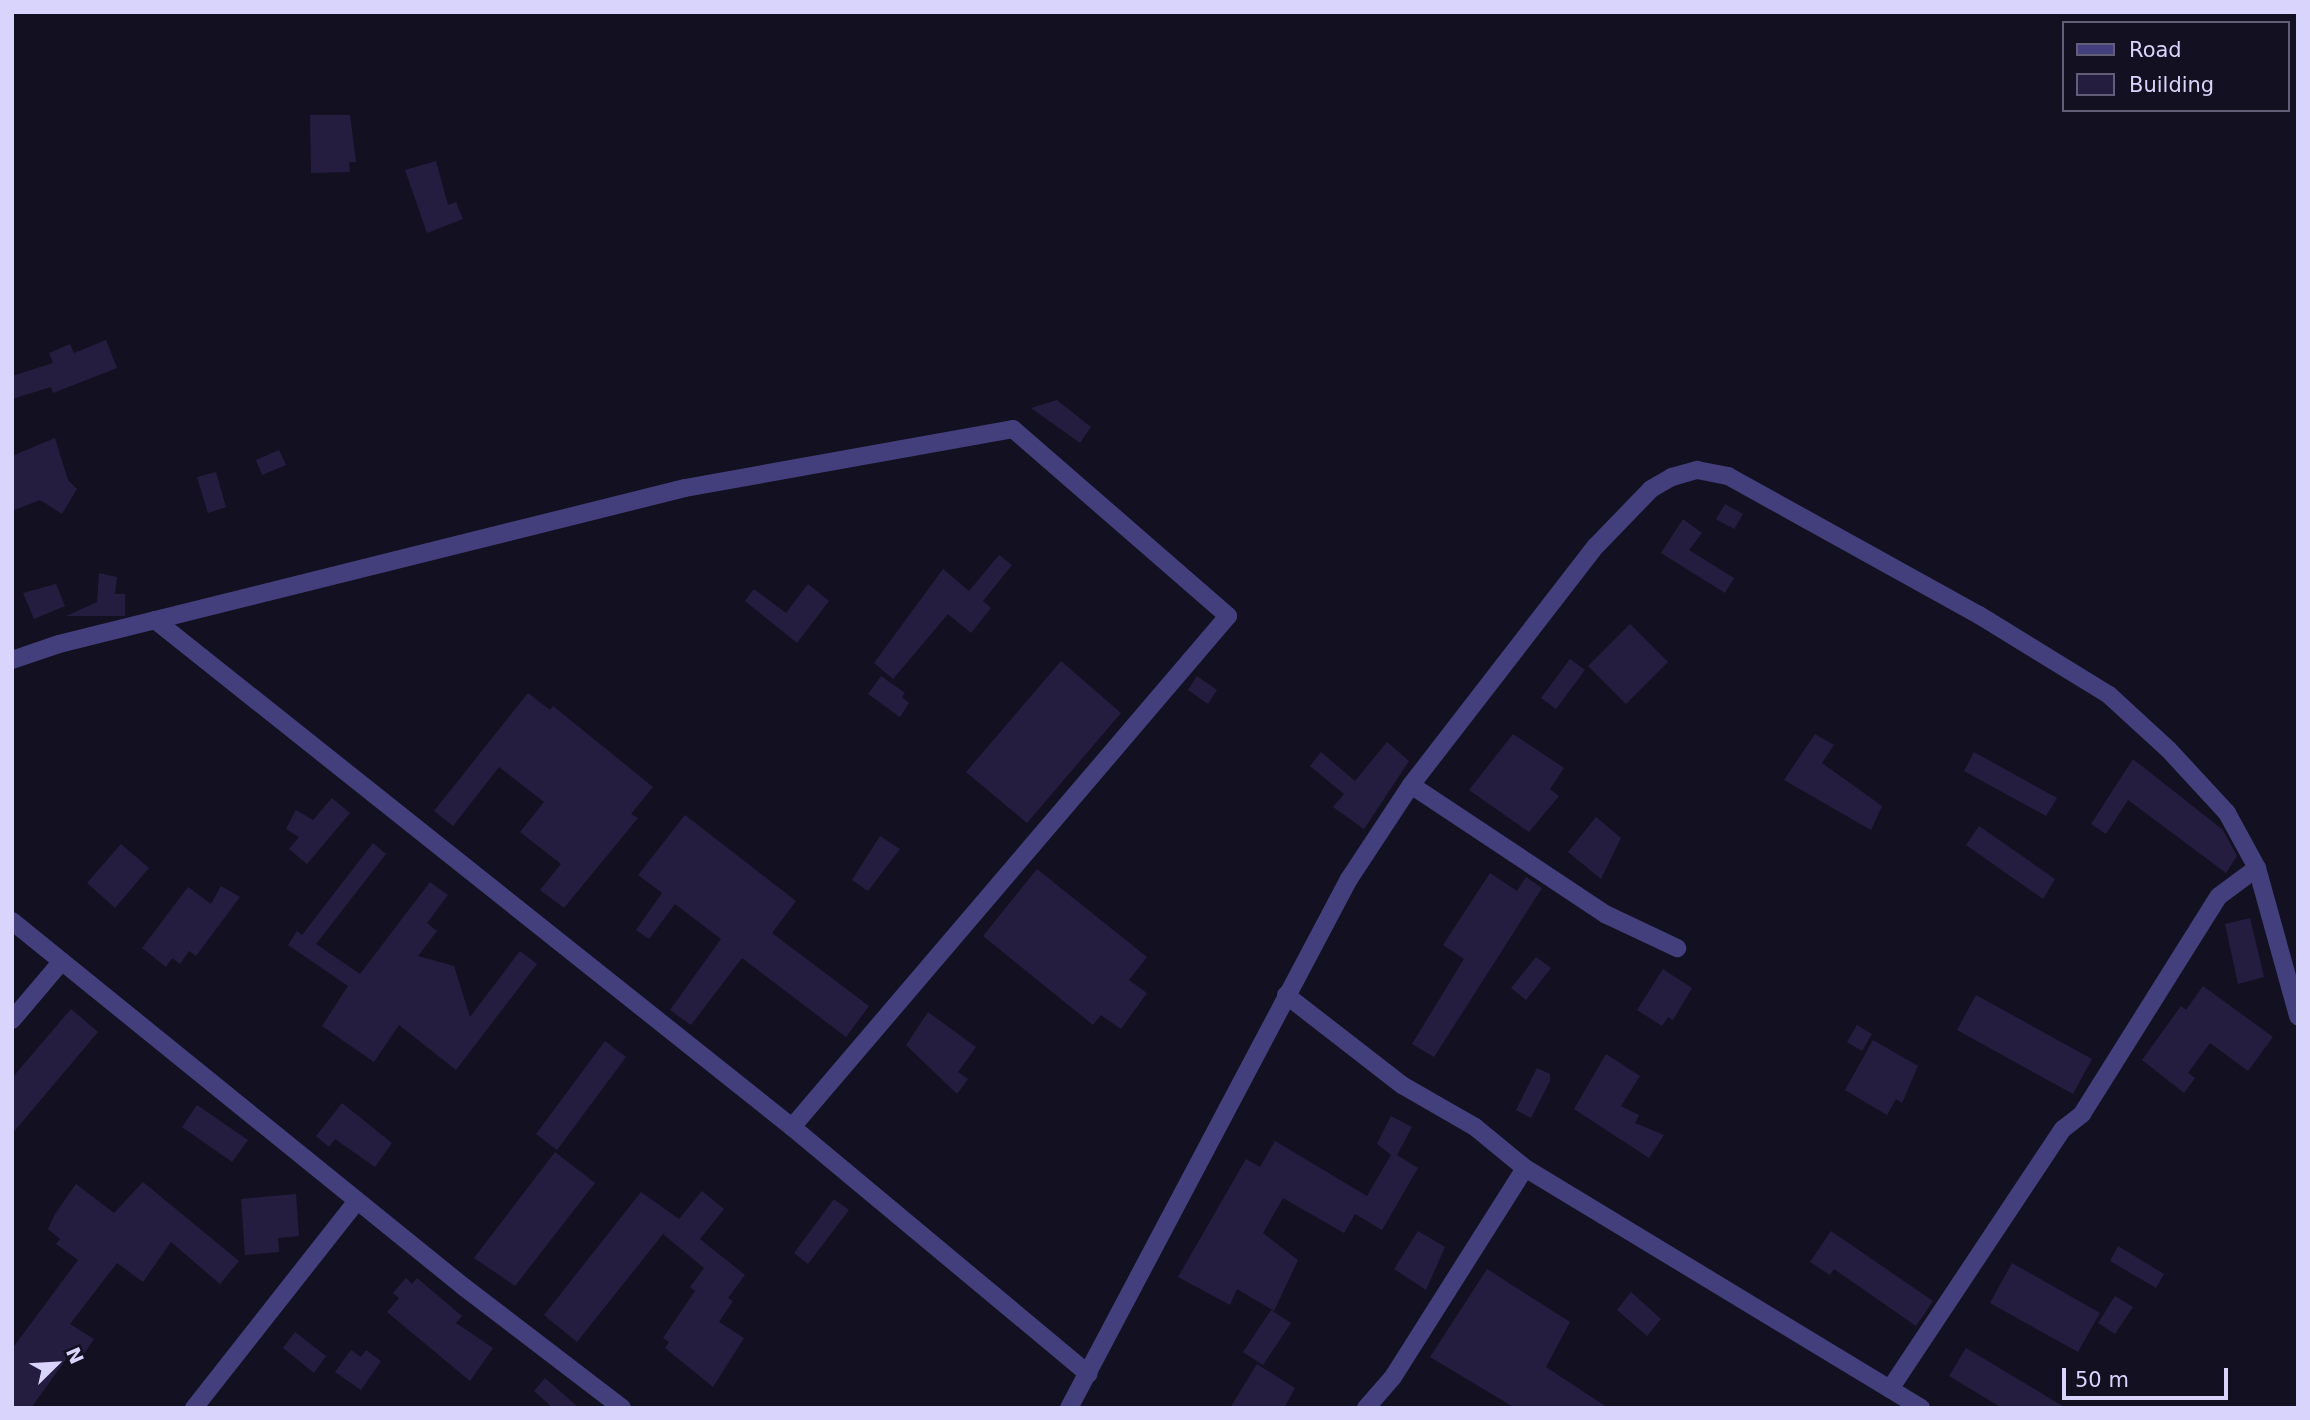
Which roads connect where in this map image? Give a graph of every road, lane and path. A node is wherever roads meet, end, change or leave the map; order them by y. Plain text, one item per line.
1 (155, 620) junction
2 (12, 660) edge
3 (1411, 785) junction
4 (2257, 868) junction
5 (12, 921) edge
6 (1676, 948) dead end
7 (62, 961) junction
8 (1286, 995) junction
9 (2298, 1016) edge
10 (12, 1020) edge
11 (792, 1128) junction
12 (1525, 1168) junction
13 (358, 1201) junction
14 (1088, 1374) junction
15 (1890, 1389) junction
16 (194, 1408) edge
17 (622, 1408) edge
18 (1069, 1408) edge
19 (1366, 1408) edge
20 (1922, 1408) edge

1 - 2 street
1 - 11 street
1 - 11 street
3 - 4 street
3 - 6 street
3 - 8 street
4 - 9 street
4 - 15 street
5 - 7 street
7 - 10 street
7 - 13 street
8 - 12 street
8 - 14 street
11 - 14 street
12 - 15 street
12 - 19 street
13 - 16 street
13 - 17 street
14 - 18 street
15 - 20 street

